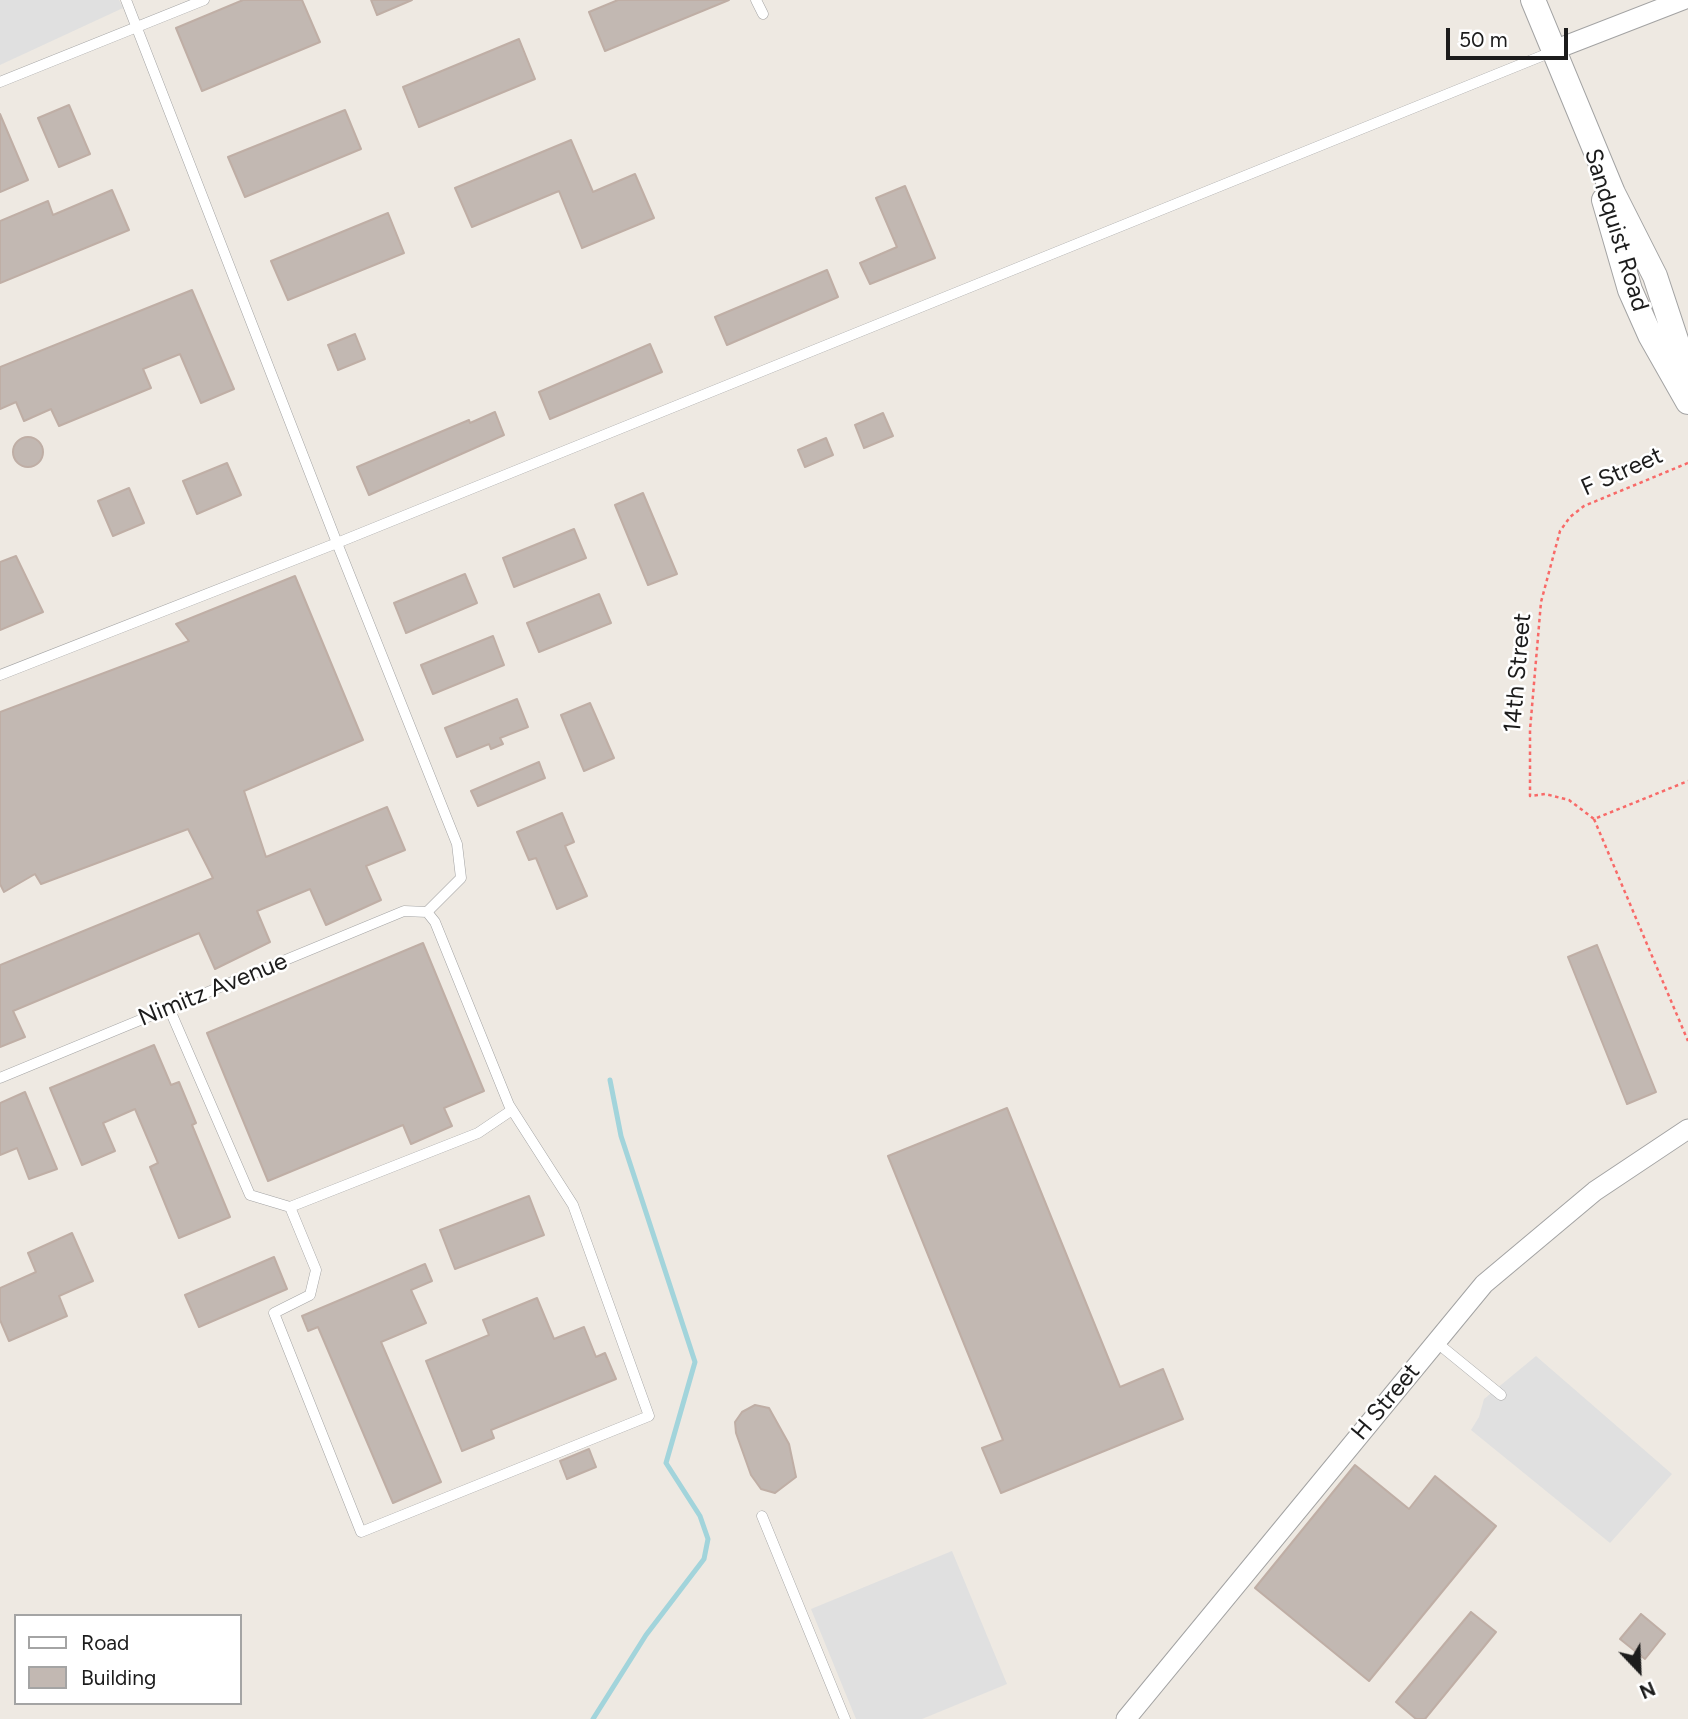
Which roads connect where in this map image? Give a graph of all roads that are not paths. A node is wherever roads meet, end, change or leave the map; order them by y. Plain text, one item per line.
1 (127, 0) edge
2 (204, 0) edge
3 (756, 0) edge
4 (1533, 0) edge
5 (1683, 0) edge
6 (763, 14) dead end
7 (138, 27) junction
8 (1554, 50) junction
9 (0, 82) edge
10 (1587, 131) junction
11 (1688, 376) edge
12 (1688, 402) edge
13 (337, 543) junction
14 (0, 675) edge
15 (427, 912) junction
16 (169, 1008) junction
17 (0, 1078) edge
18 (512, 1110) junction
19 (1688, 1129) edge
20 (290, 1207) junction
21 (1436, 1342) junction
22 (1501, 1395) dead end
23 (762, 1516) dead end
24 (845, 1719) edge
25 (1126, 1719) edge

1 - 7 lane
2 - 7 lane
3 - 6 lane
4 - 8 street, Sandquist Road
5 - 8 street
7 - 9 lane
7 - 13 lane
8 - 10 street, Sandquist Road
8 - 13 lane
10 - 11 street, Sandquist Road
10 - 12 street, Sandquist Road
13 - 14 lane
13 - 15 lane
15 - 16 lane, Nimitz Avenue
15 - 18 lane
16 - 17 lane, Nimitz Avenue
16 - 20 lane
18 - 20 lane
18 - 20 lane
19 - 21 street, H Street
21 - 22 lane
21 - 25 street, H Street
23 - 24 lane

